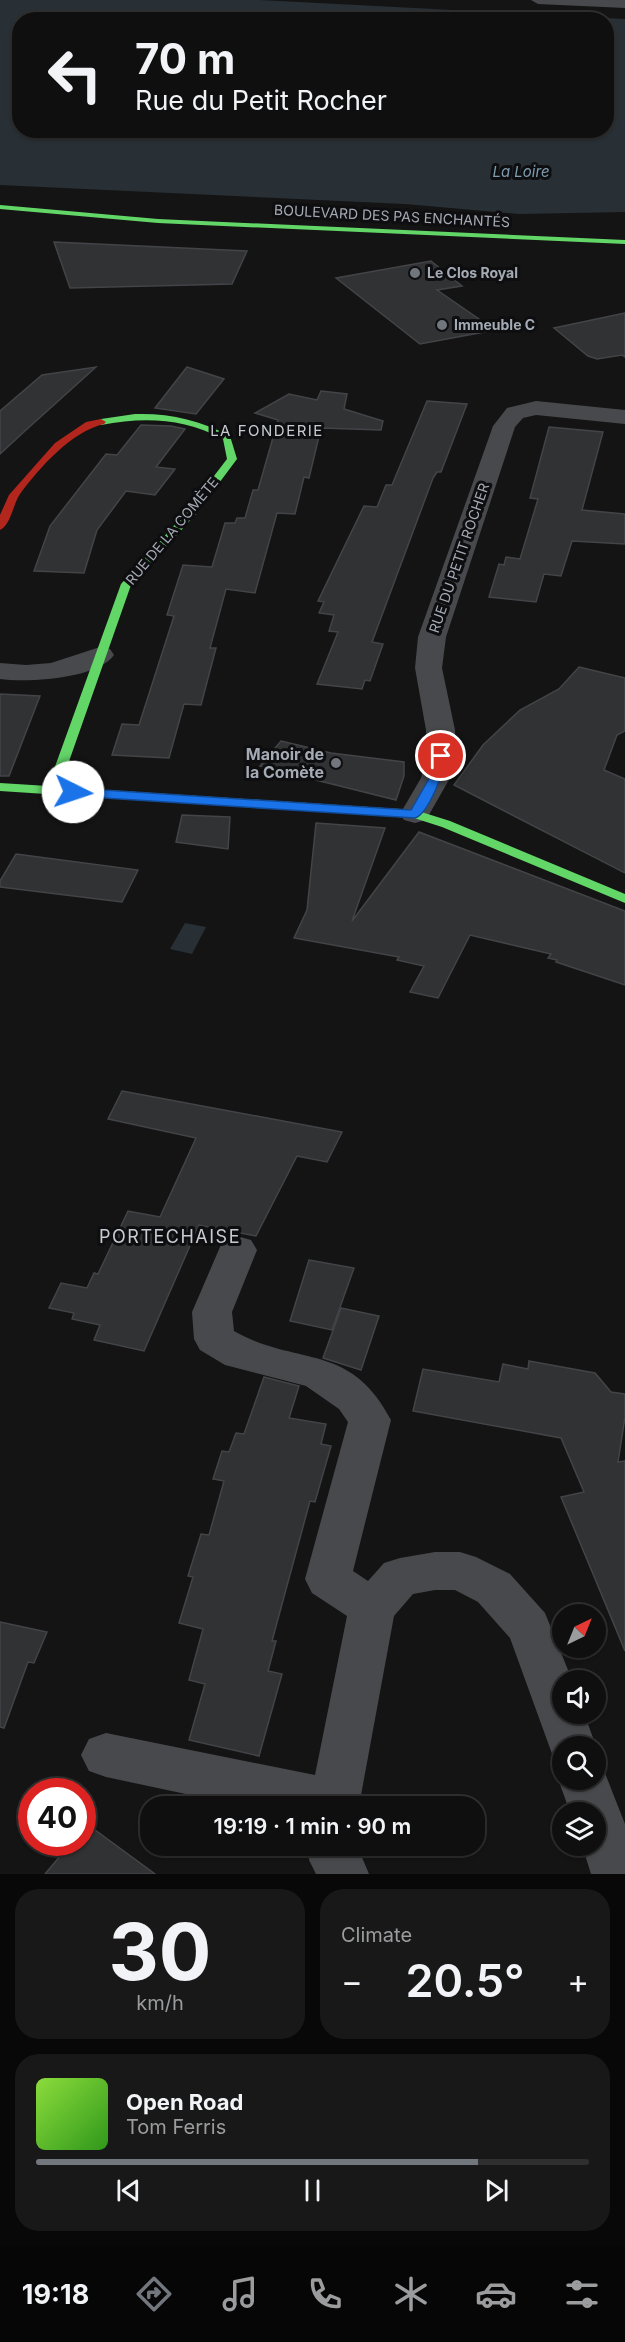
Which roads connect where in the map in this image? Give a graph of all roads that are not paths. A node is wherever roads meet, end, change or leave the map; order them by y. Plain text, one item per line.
1 (538, 0) edge
2 (625, 4) edge
3 (0, 207) edge
4 (0, 217) edge
5 (158, 221) junction
6 (625, 242) edge
7 (625, 417) edge
8 (7, 494) edge
9 (0, 527) edge
10 (100, 655) junction
11 (0, 671) edge
12 (0, 787) edge
13 (52, 791) junction
14 (415, 814) junction
15 (625, 899) edge
16 (237, 1250) dead end
17 (372, 1608) junction
18 (568, 1736) edge
19 (106, 1755) dead end
20 (255, 1796) edge
21 (339, 1796) edge
22 (606, 1843) edge
23 (335, 1856) edge
24 (343, 1874) edge
25 (617, 1874) edge

1 - 2 street
3 - 5 street, BOULEVARD DES PAS ENCHANTÉS
4 - 5 street, BOULEVARD DES PAS ENCHANTÉS
5 - 6 street, BOULEVARD DES PAS ENCHANTÉS
7 - 14 street, RUE DU PETIT ROCHER
8 - 9 street, RUE DE LA COMÈTE
8 - 10 street, RUE DE LA COMÈTE
10 - 11 street
10 - 13 street, RUE DE LA COMÈTE
12 - 13 street
13 - 14 street
14 - 15 street
16 - 17 street
17 - 18 street
17 - 21 street
19 - 20 street
22 - 25 street
23 - 24 street

